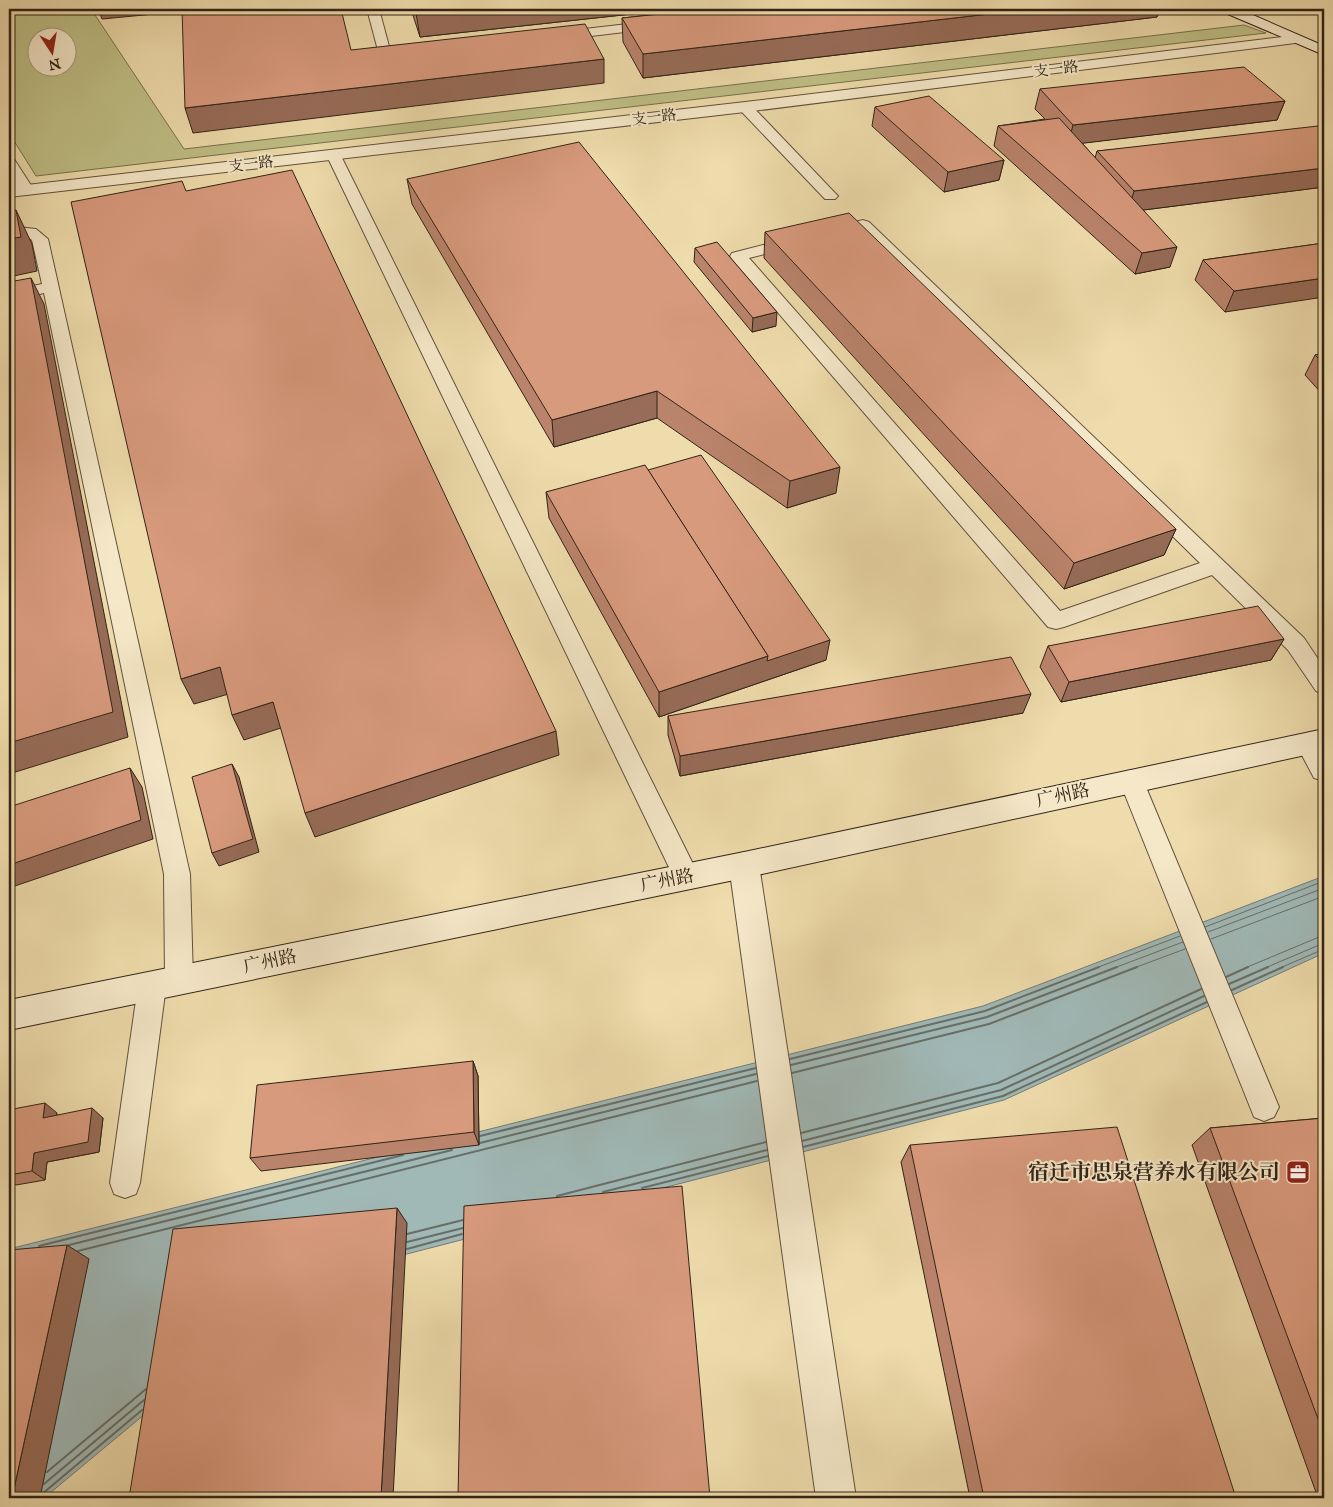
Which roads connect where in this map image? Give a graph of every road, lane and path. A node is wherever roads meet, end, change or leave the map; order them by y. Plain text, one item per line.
1 (373, 9) edge
2 (1228, 9) edge
3 (670, 24) edge
4 (542, 38) edge
5 (1298, 39) junction
6 (424, 50) edge
7 (1324, 51) edge
8 (745, 107) junction
9 (332, 154) junction
10 (9, 162) edge
11 (26, 190) junction
12 (9, 192) edge
13 (830, 196) dead end
14 (9, 232) edge
15 (51, 287) junction
16 (9, 296) edge
17 (1216, 566) junction
18 (1324, 685) edge
19 (1317, 742) edge
20 (1324, 770) edge
21 (1131, 780) junction
22 (744, 865) junction
23 (686, 876) junction
24 (165, 983) junction
25 (9, 1015) edge
26 (1264, 1106) dead end
27 (125, 1183) dead end
28 (836, 1498) edge

1 - 6 lane
2 - 5 street
3 - 4 lane
5 - 7 street
5 - 8 street, 支一路
8 - 9 street, 支一路
8 - 13 lane
9 - 11 street, 支一路
9 - 23 lane
10 - 11 lane
11 - 12 street, 支一路
14 - 15 lane
15 - 16 lane
15 - 24 lane
17 - 17 lane
17 - 18 lane
19 - 20 street
19 - 21 street, 广州路
21 - 22 street, 广州路
21 - 26 lane
22 - 23 street, 广州路
22 - 28 street
23 - 24 street, 广州路
24 - 25 street, 广州路
24 - 27 lane

